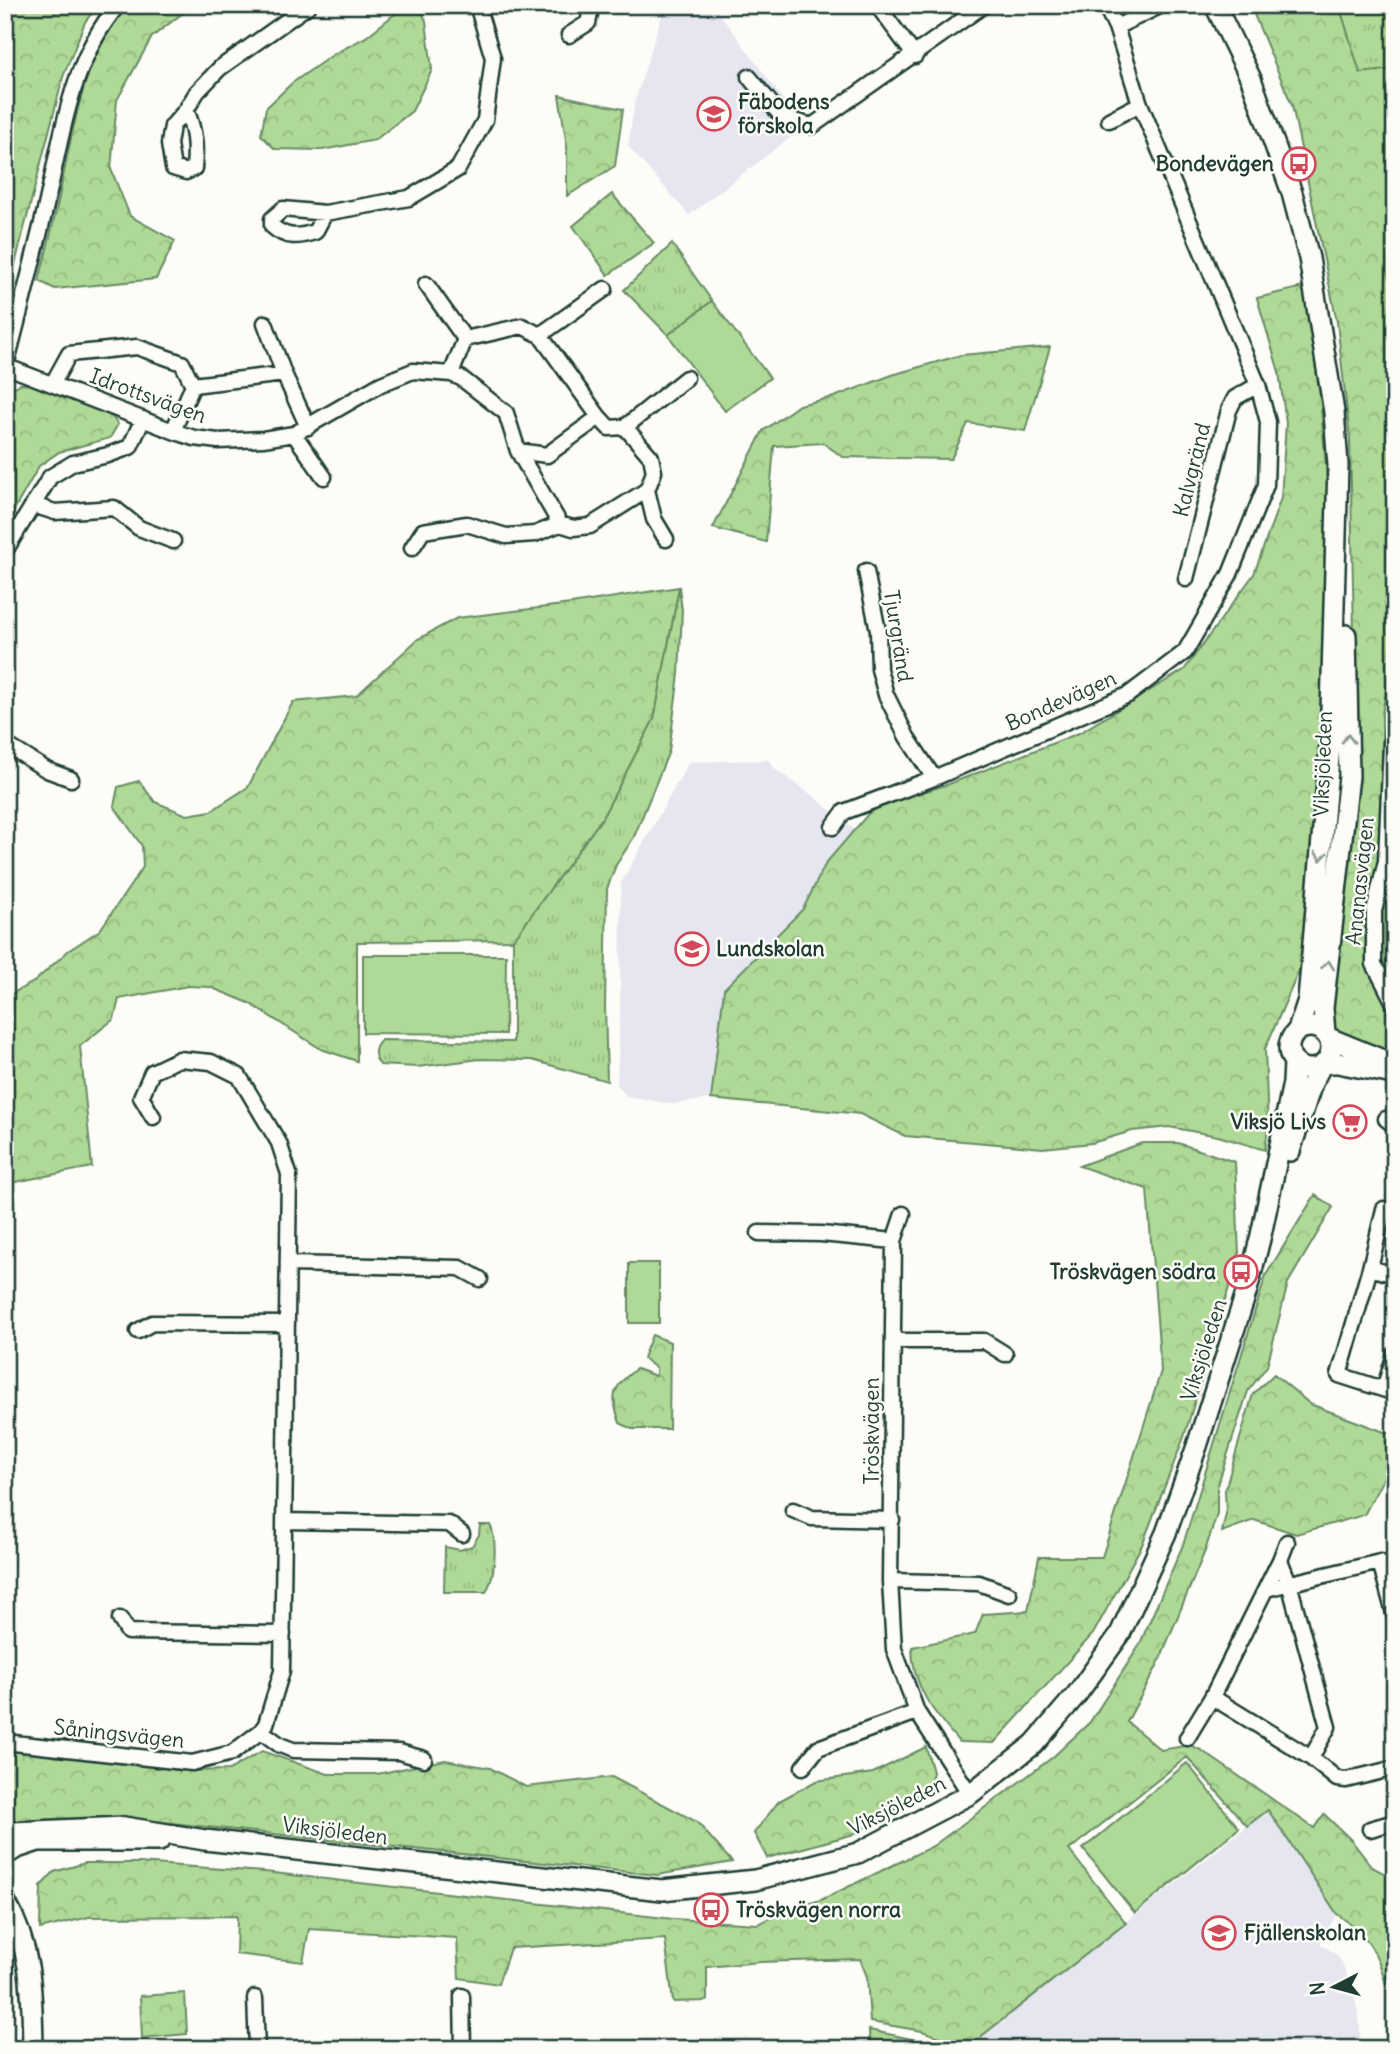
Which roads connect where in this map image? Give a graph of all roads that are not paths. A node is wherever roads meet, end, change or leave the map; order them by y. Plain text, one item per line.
1 (118, 5) edge
2 (309, 5) edge
3 (477, 5) edge
4 (592, 5) edge
5 (877, 5) edge
6 (984, 5) edge
7 (1105, 5) edge
8 (1162, 5) edge
9 (1215, 5) edge
10 (1116, 27) junction
11 (569, 35) dead end
12 (915, 56) junction
13 (749, 77) dead end
14 (1140, 104) junction
15 (187, 110) dead end
16 (1109, 120) dead end
17 (325, 213) dead end
18 (426, 284) dead end
19 (605, 289) dead end
20 (265, 323) dead end
21 (540, 335) junction
22 (465, 339) junction
23 (6, 366) edge
24 (285, 374) junction
25 (451, 374) junction
26 (686, 378) dead end
27 (53, 383) junction
28 (192, 385) junction
29 (1258, 385) junction
30 (599, 418) junction
31 (143, 419) junction
32 (308, 427) junction
33 (625, 427) junction
34 (173, 431) junction
35 (294, 434) junction
36 (519, 451) junction
37 (324, 477) dead end
38 (648, 490) junction
39 (1338, 495) junction
40 (33, 505) junction
41 (560, 524) junction
42 (666, 539) dead end
43 (173, 541) dead end
44 (412, 548) dead end
45 (5, 551) edge
46 (866, 571) dead end
47 (1186, 579) dead end
48 (1395, 713) edge
49 (5, 744) edge
50 (1393, 744) edge
51 (934, 778) junction
52 (71, 779) dead end
53 (833, 827) dead end
54 (1391, 862) edge
55 (1395, 1005) edge
56 (1298, 1030) junction
57 (1327, 1036) junction
58 (1294, 1062) junction
59 (1323, 1065) junction
60 (1395, 1065) edge
61 (1395, 1073) edge
62 (153, 1117) dead end
63 (1384, 1209) dead end
64 (903, 1214) dead end
65 (759, 1233) dead end
66 (1261, 1235) junction
67 (894, 1241) junction
68 (288, 1264) junction
69 (1370, 1268) junction
70 (1395, 1275) edge
71 (480, 1279) dead end
72 (286, 1324) junction
73 (138, 1331) dead end
74 (893, 1342) junction
75 (1005, 1354) dead end
76 (1395, 1354) edge
77 (1390, 1391) edge
78 (793, 1510) dead end
79 (892, 1520) junction
80 (285, 1521) junction
81 (462, 1534) dead end
82 (1287, 1542) dead end
83 (1280, 1560) junction
84 (890, 1581) junction
85 (1289, 1583) junction
86 (1266, 1589) junction
87 (1009, 1594) dead end
88 (1395, 1617) edge
89 (120, 1619) dead end
90 (283, 1634) junction
91 (1212, 1697) junction
92 (917, 1712) junction
93 (261, 1731) junction
94 (1187, 1738) dead end
95 (5, 1742) edge
96 (1311, 1758) junction
97 (424, 1759) dead end
98 (803, 1767) dead end
99 (1395, 1768) edge
100 (970, 1794) junction
101 (1395, 1822) edge
102 (1370, 1829) dead end
103 (5, 1830) edge
104 (205, 1840) junction
105 (5, 1855) edge
106 (5, 1901) edge
107 (5, 1923) edge
108 (23, 1942) junction
109 (462, 1996) dead end
110 (255, 1998) dead end
111 (33, 2049) edge
112 (257, 2049) edge
113 (463, 2049) edge

1 - 23 street
2 - 15 street
3 - 17 street
4 - 11 street
5 - 12 street
6 - 12 street
7 - 10 street, Bondevägen
8 - 10 street
9 - 39 main road, Viksjöleden
10 - 14 street, Bondevägen
12 - 13 street
14 - 16 street
14 - 29 street, Bondevägen
18 - 22 street
19 - 21 street
20 - 24 street
21 - 22 street
21 - 30 street
22 - 25 street
23 - 27 street, Idrottsvägen
24 - 28 street
24 - 32 street
25 - 32 street, Idrottsvägen
25 - 36 street, Idrottsvägen
26 - 33 street
27 - 28 street
27 - 31 street, Idrottsvägen
28 - 34 street
29 - 47 street, Kalvgränd
29 - 51 street, Bondevägen
30 - 33 street
30 - 36 street
31 - 34 street, Idrottsvägen
31 - 40 street
32 - 35 street, Idrottsvägen
33 - 38 street
34 - 35 street, Idrottsvägen
35 - 37 street
36 - 41 street, Idrottsvägen
38 - 41 street
38 - 42 street
39 -> 56 main road, Viksjöleden
57 -> 39 main road, Viksjöleden
40 - 43 street
40 - 45 street
41 - 44 street
46 - 51 street, Tjurgränd
48 - 50 street, Ananasvägen
49 - 52 street
50 - 54 street, Ananasvägen
51 - 53 street, Bondevägen
54 - 55 street, Ananasvägen
56 - 57 main road
56 - 58 main road
57 - 59 main road
57 - 60 main road
58 - 59 main road
58 - 66 main road, Viksjöleden
59 - 61 main road
59 - 66 main road, Viksjöleden
62 - 68 street
63 - 69 street
64 - 67 street, Tröskvägen
65 - 67 street
66 - 100 main road, Viksjöleden
67 - 74 street, Tröskvägen
68 - 71 street
68 - 72 street
69 - 70 street
69 - 77 street
72 - 73 street
72 - 80 street
74 - 75 street
74 - 79 street, Tröskvägen
76 - 77 street
78 - 79 street
79 - 84 street, Tröskvägen
80 - 81 street
80 - 90 street
82 - 83 street
83 - 85 street
83 - 86 street
84 - 87 street
84 - 92 street, Tröskvägen
85 - 86 street
85 - 88 street
85 - 96 street
86 - 91 street
89 - 90 street
90 - 93 street
91 - 94 street
91 - 96 street
92 - 98 street
92 - 100 street, Tröskvägen
93 - 95 street, Såningsvägen
93 - 97 street
96 - 99 street
100 - 104 main road, Viksjöleden
101 - 102 street
103 - 104 main road, Viksjöleden
104 - 105 main road, Viksjöleden
106 - 108 main road
107 - 108 main road
108 - 111 main road
109 - 113 street
110 - 112 street

